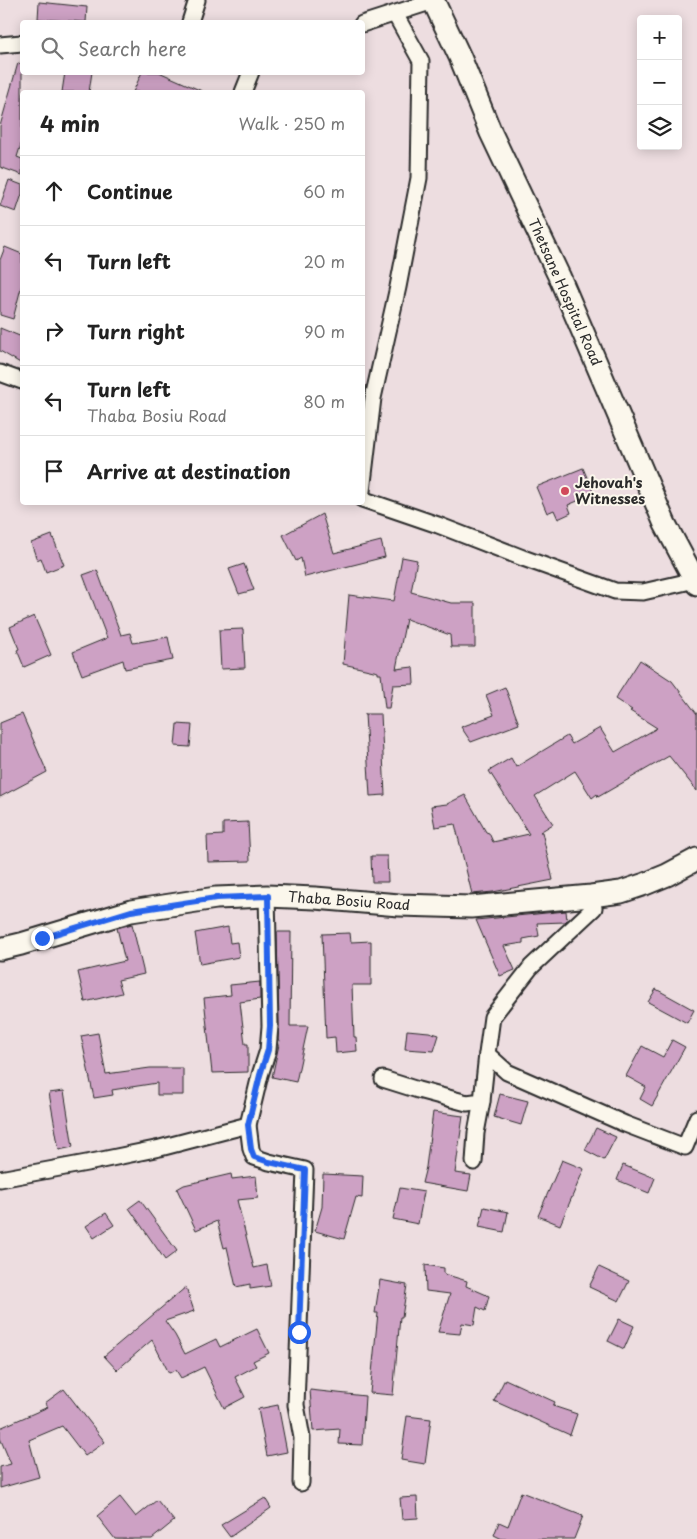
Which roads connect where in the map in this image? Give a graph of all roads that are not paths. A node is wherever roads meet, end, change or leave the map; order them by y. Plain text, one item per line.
1 (197, 0) edge
2 (433, 0) edge
3 (395, 14) junction
4 (191, 20) edge
5 (365, 23) edge
6 (20, 43) edge
7 (0, 45) edge
8 (250, 75) edge
9 (244, 90) edge
10 (0, 373) edge
11 (20, 380) edge
12 (365, 466) edge
13 (365, 501) edge
14 (696, 582) edge
15 (697, 859) edge
16 (268, 896) junction
17 (591, 896) junction
18 (0, 949) edge
19 (487, 1054) junction
20 (383, 1079) dead end
21 (482, 1100) junction
22 (697, 1118) edge
23 (248, 1125) junction
24 (692, 1142) edge
25 (474, 1162) dead end
26 (0, 1179) edge
27 (301, 1484) dead end

1 - 4 street
2 - 3 street
2 - 14 street, Thetsane Hospital Road
3 - 5 street
3 - 12 street
6 - 7 street
8 - 9 street
10 - 11 street
13 - 14 street
15 - 17 street, Thaba Bosiu Road
16 - 17 street, Thaba Bosiu Road
16 - 18 street, Thaba Bosiu Road
16 - 23 street
17 - 19 street
19 - 21 street
19 - 24 street
20 - 21 street
21 - 25 street
22 - 24 street
23 - 26 street
23 - 27 street

